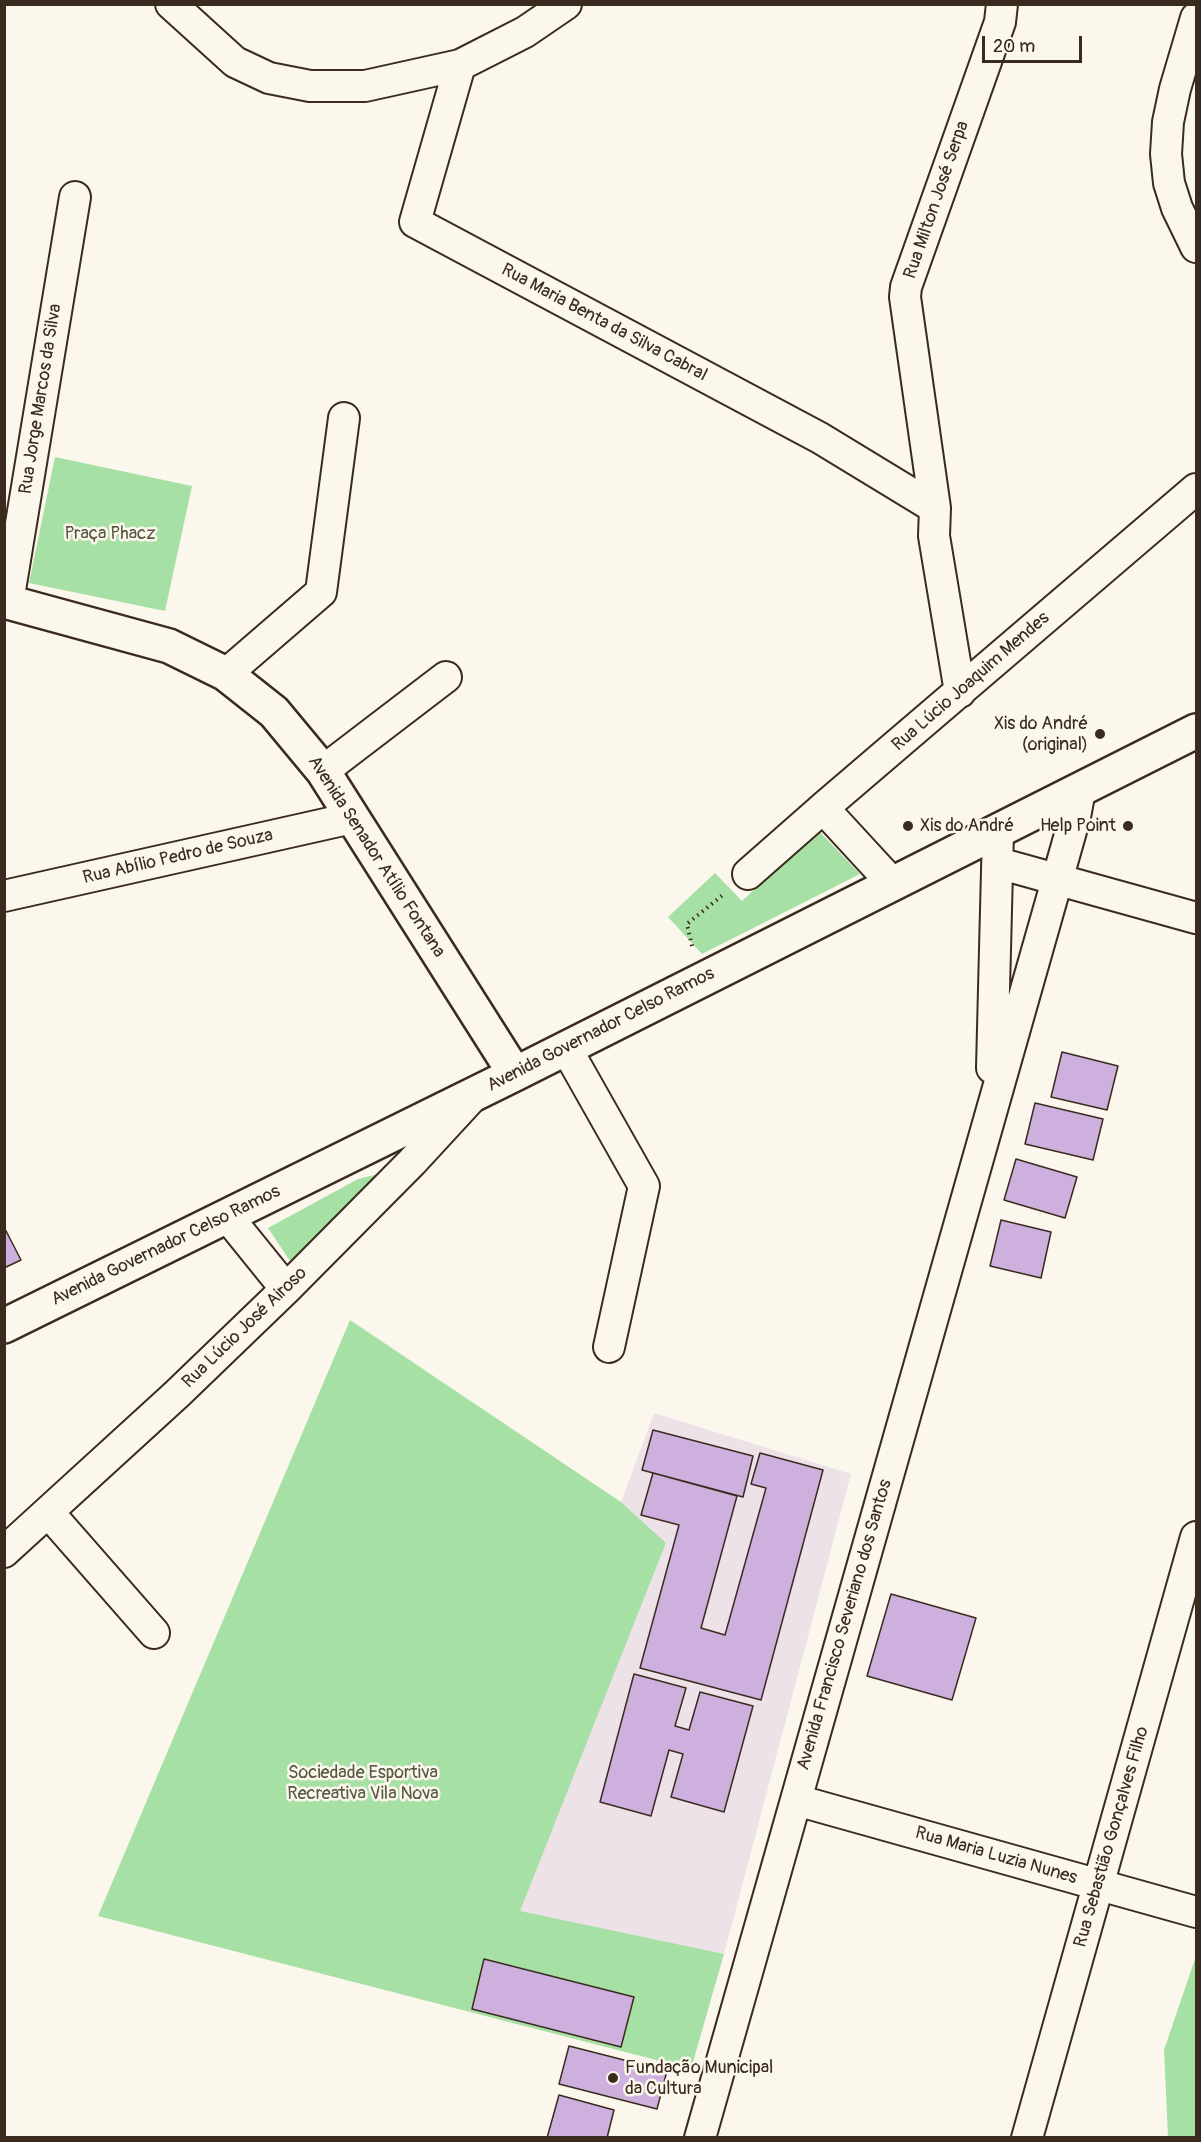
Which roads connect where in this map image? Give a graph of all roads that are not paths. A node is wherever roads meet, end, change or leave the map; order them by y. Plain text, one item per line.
1 (171, 4) edge
2 (566, 4) edge
3 (1002, 4) edge
4 (1197, 18) edge
5 (460, 65) junction
6 (75, 197) dead end
7 (1197, 247) edge
8 (344, 418) dead end
9 (1197, 489) edge
10 (935, 508) junction
11 (6, 601) edge
12 (226, 674) junction
13 (446, 677) dead end
14 (965, 687) junction
15 (1197, 731) edge
16 (323, 771) junction
17 (1080, 790) junction
18 (824, 808) junction
19 (352, 818) junction
20 (998, 831) junction
21 (998, 863) junction
22 (748, 874) road end
23 (1057, 880) junction
24 (893, 884) junction
25 (4, 896) edge
26 (1197, 918) edge
27 (566, 1048) junction
28 (515, 1074) junction
29 (475, 1094) junction
30 (990, 1113) junction
31 (227, 1216) junction
32 (286, 1289) junction
33 (4, 1326) edge
34 (609, 1347) dead end
35 (48, 1512) junction
36 (1197, 1537) edge
37 (4, 1552) edge
38 (154, 1633) dead end
39 (796, 1800) junction
40 (1098, 1885) junction
41 (1197, 1912) edge
42 (700, 2138) edge
43 (1027, 2138) edge

1 - 5 street
2 - 5 street
3 - 10 street, Rua Milton José Serpa
4 - 7 street
5 - 10 street, Rua Maria Benta da Silva Cabral
6 - 11 street, Rua Jorge Marcos da Silva
8 - 12 street
9 - 14 street, Rua Lúcio Joaquim Mendes
10 - 14 street, Rua Milton José Serpa
11 - 12 main road, Avenida Senador Atílio Fontana
12 - 16 main road, Avenida Senador Atílio Fontana
13 - 16 street
14 - 18 street, Rua Lúcio Joaquim Mendes
15 - 17 main road, Avenida Governador Celso Ramos
16 - 19 main road, Avenida Senador Atílio Fontana
17 - 20 main road, Avenida Governador Celso Ramos
17 - 23 street, Avenida Francisco Severiano dos Santos
18 - 22 street, Rua Lúcio Joaquim Mendes
18 - 24 street
19 - 25 street, Rua Abílio Pedro de Souza
19 - 28 main road, Avenida Senador Atílio Fontana
20 - 21 street, Avenida Francisco Severiano dos Santos
20 - 24 main road, Avenida Governador Celso Ramos
21 - 23 street
21 - 30 street, Avenida Francisco Severiano dos Santos
23 - 26 street
23 - 30 street, Avenida Francisco Severiano dos Santos
24 - 27 main road, Avenida Governador Celso Ramos
27 - 28 main road, Avenida Governador Celso Ramos
27 - 34 street
28 - 29 main road, Avenida Governador Celso Ramos
29 - 31 main road, Avenida Governador Celso Ramos
29 - 32 street, Rua Lúcio José Airoso
30 - 39 street, Avenida Francisco Severiano dos Santos
31 - 32 street
31 - 33 main road, Avenida Governador Celso Ramos
32 - 35 street, Rua Lúcio José Airoso
35 - 37 street, Rua Lúcio José Airoso
35 - 38 street
36 - 40 street, Rua Sebastião Gonçalves Filho
39 - 40 street, Rua Maria Luzia Nunes
39 - 42 street, Avenida Francisco Severiano dos Santos
40 - 41 street, Rua Maria Luzia Nunes
40 - 43 street, Rua Sebastião Gonçalves Filho

